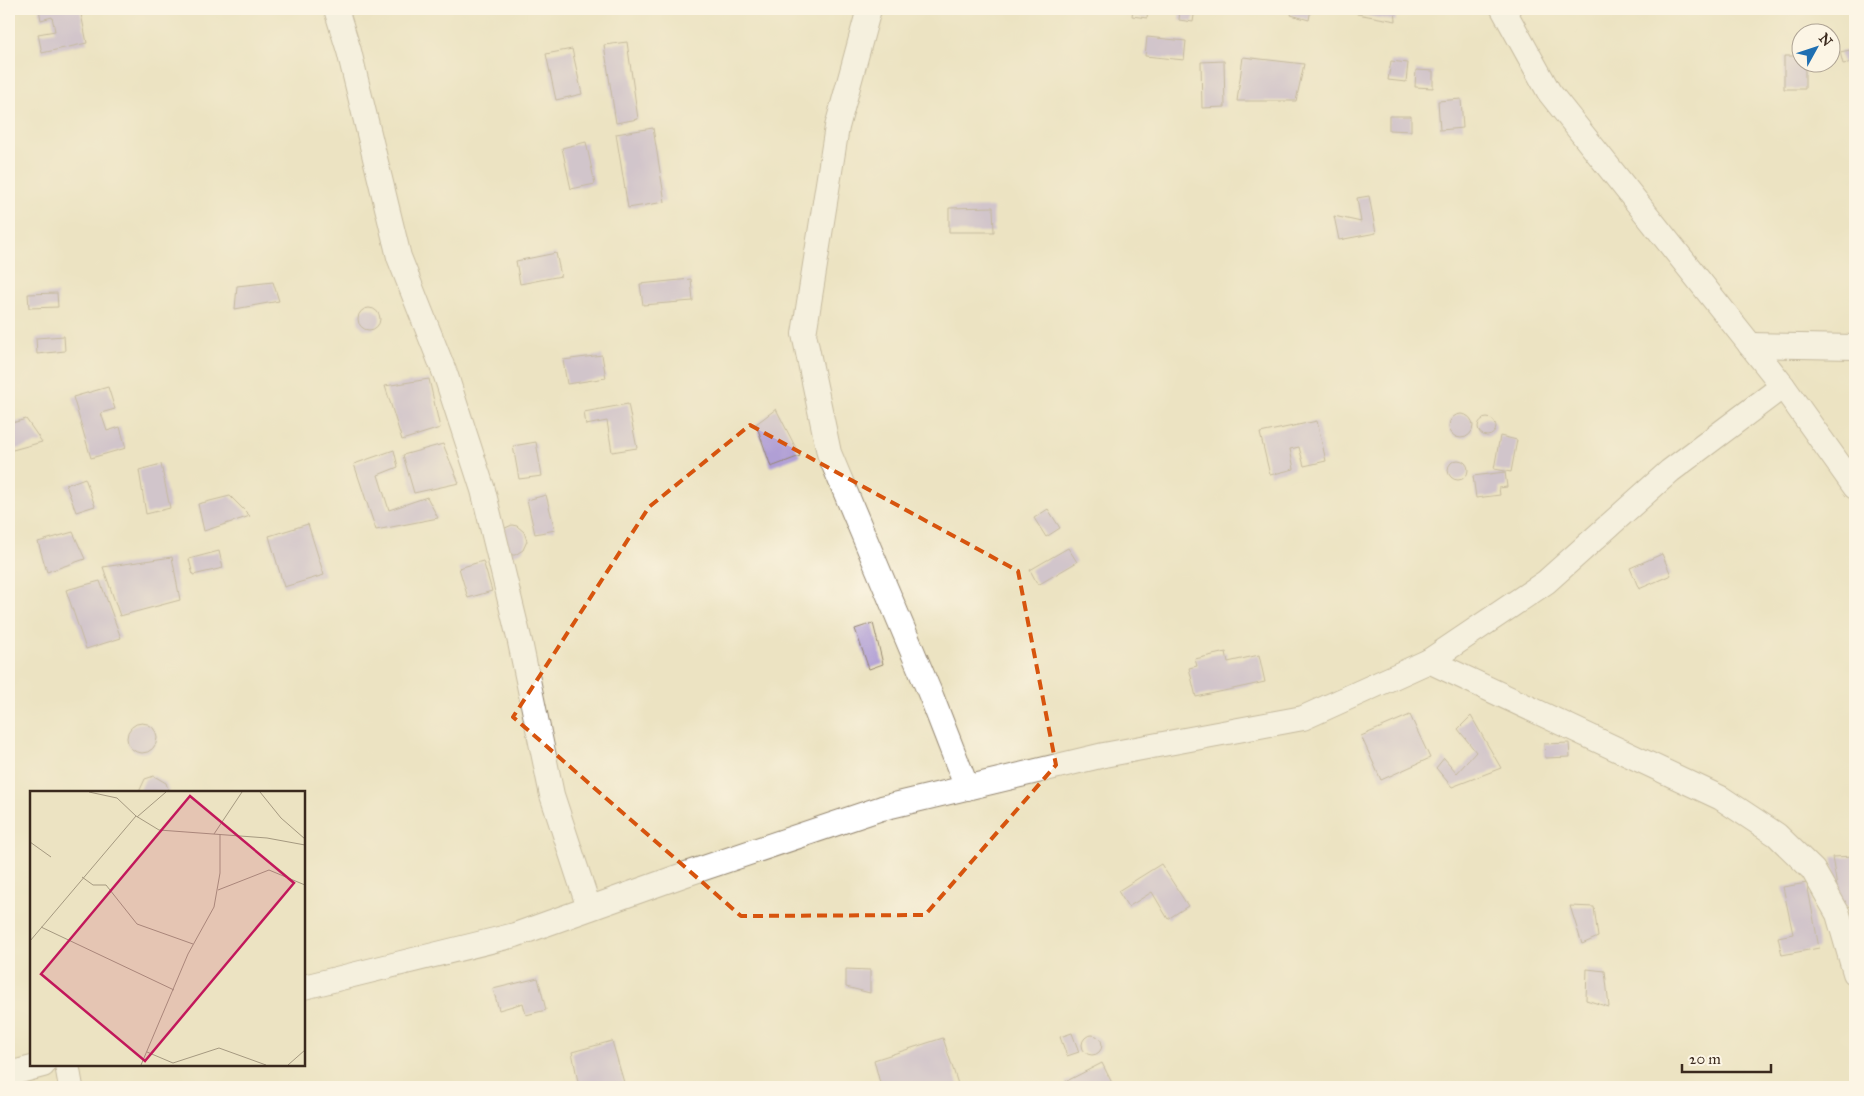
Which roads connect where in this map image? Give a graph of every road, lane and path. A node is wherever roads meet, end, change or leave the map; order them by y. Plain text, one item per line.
1 (336, 9) edge
2 (869, 9) edge
3 (1503, 9) edge
4 (1750, 345) junction
5 (1855, 348) edge
6 (1783, 386) junction
7 (1855, 487) edge
8 (1429, 661) junction
9 (968, 788) junction
10 (589, 908) junction
11 (1855, 974) edge
12 (305, 987) edge
13 (39, 1066) edge
14 (67, 1066) edge
15 (9, 1074) edge
16 (72, 1087) edge

1 - 10 street
2 - 9 street
3 - 4 street
4 - 5 street
4 - 6 street
6 - 7 street
6 - 8 street
8 - 9 street
8 - 11 street
9 - 10 street
10 - 12 street
13 - 15 street
14 - 16 street

